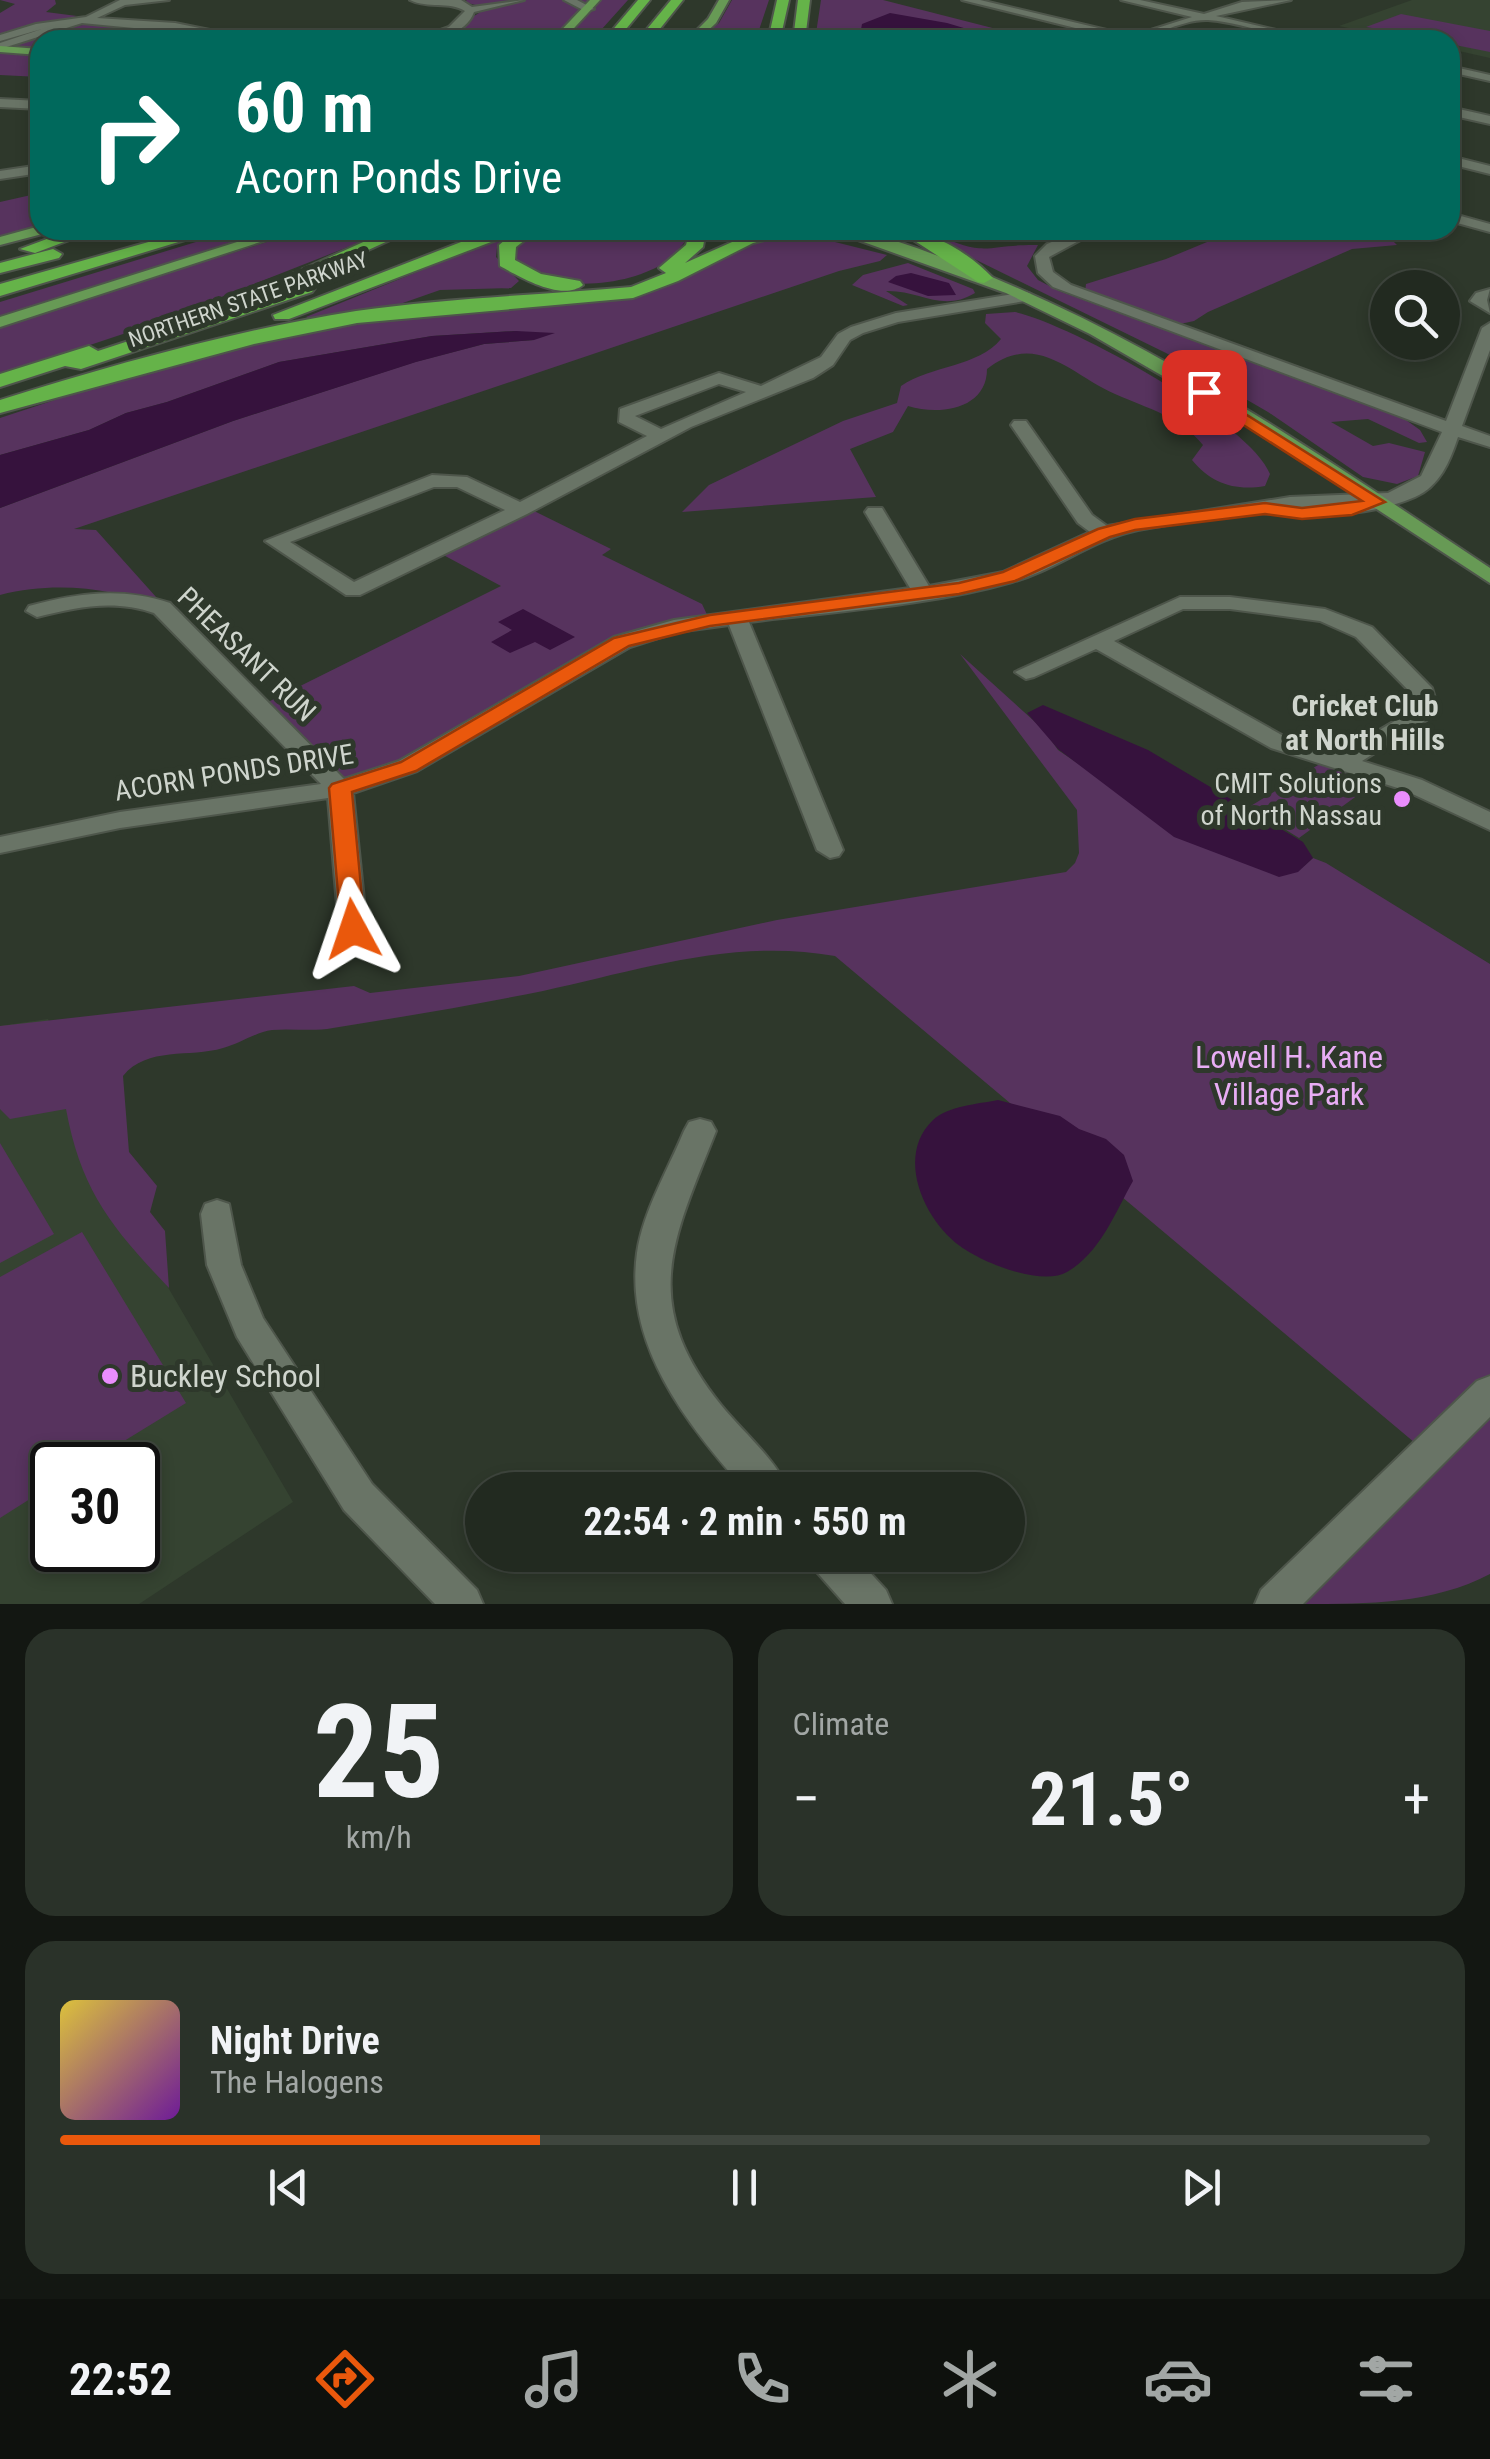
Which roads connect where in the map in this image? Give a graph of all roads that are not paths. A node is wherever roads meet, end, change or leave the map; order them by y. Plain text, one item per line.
1 (164, 0) edge
2 (415, 0) edge
3 (519, 0) edge
4 (569, 0) edge
5 (644, 0) edge
6 (677, 0) edge
7 (688, 0) edge
8 (724, 0) edge
9 (804, 0) edge
10 (967, 0) edge
11 (1126, 0) edge
12 (1286, 0) edge
13 (126, 1) edge
14 (462, 4) edge
15 (592, 4) edge
16 (783, 4) edge
17 (1203, 16) junction
18 (75, 22) junction
19 (662, 22) junction
20 (236, 23) dead end
21 (259, 26) dead end
22 (190, 29) junction
23 (48, 30) edge
24 (196, 30) edge
25 (258, 30) edge
26 (451, 30) edge
27 (567, 30) edge
28 (618, 30) edge
29 (654, 30) edge
30 (703, 30) edge
31 (765, 30) edge
32 (776, 30) edge
33 (802, 30) edge
34 (1092, 30) edge
35 (1162, 30) edge
36 (1268, 30) edge
37 (30, 36) edge
38 (0, 44) edge
39 (30, 50) edge
40 (1460, 71) edge
41 (1490, 78) edge
42 (0, 102) edge
43 (30, 104) edge
44 (1490, 110) edge
45 (1460, 113) edge
46 (1475, 117) junction
47 (1490, 120) edge
48 (1460, 162) edge
49 (1490, 170) edge
50 (30, 171) edge
51 (0, 175) edge
52 (1460, 220) edge
53 (1490, 228) edge
54 (30, 233) edge
55 (58, 240) edge
56 (105, 240) edge
57 (175, 240) edge
58 (258, 240) edge
59 (380, 240) edge
60 (432, 240) edge
61 (482, 240) edge
62 (513, 240) edge
63 (696, 240) edge
64 (743, 240) edge
65 (875, 240) edge
66 (927, 240) edge
67 (1067, 240) edge
68 (0, 241) edge
69 (0, 259) edge
70 (0, 268) edge
71 (527, 276) junction
72 (984, 278) junction
73 (0, 290) edge
74 (504, 294) dead end
75 (1490, 294) edge
76 (1026, 297) junction
77 (1490, 308) edge
78 (0, 322) edge
79 (1490, 328) edge
80 (0, 381) edge
81 (65, 386) junction
82 (0, 389) edge
83 (762, 392) junction
84 (0, 407) edge
85 (1020, 424) dead end
86 (1452, 428) junction
87 (662, 436) junction
88 (1490, 442) edge
89 (1376, 502) junction
90 (520, 510) junction
91 (876, 512) dead end
92 (1104, 533) junction
93 (1490, 577) edge
94 (924, 594) junction
95 (37, 611) dead end
96 (736, 616) junction
97 (1099, 641) junction
98 (1026, 672) dead end
99 (1377, 744) junction
100 (1340, 764) junction
101 (1413, 786) junction
102 (340, 788) junction
103 (1490, 822) edge
104 (0, 845) edge
105 (830, 850) dead end
106 (353, 929) dead end
107 (700, 1131) dead end
108 (217, 1214) dead end
109 (1490, 1392) edge
110 (754, 1472) edge
111 (843, 1572) edge
112 (462, 1604) edge
113 (872, 1604) edge
114 (1275, 1604) edge

1 - 13 street
2 - 14 street
3 - 14 street
4 - 15 street
5 - 28 highway
6 - 19 highway
7 - 19 highway
8 - 30 main road
9 - 33 highway
10 - 34 street
11 - 17 street
12 - 17 street
13 - 18 street
14 - 26 street
15 - 27 main road
16 - 31 highway
16 - 32 highway
17 - 35 street
17 - 36 street
18 - 22 street
18 - 23 street
18 - 38 street
19 - 29 highway
20 - 22 street
21 - 25 street
22 - 24 street
37 - 38 street
38 - 39 main road
40 - 41 street
42 - 43 street
44 - 46 street
45 - 46 street
46 - 47 street
48 - 49 street
50 - 51 street
52 - 53 street
54 - 68 main road
55 - 69 highway
56 - 70 highway
57 - 73 highway
58 - 78 main road
59 - 80 highway
60 - 82 highway, NORTHERN STATE PARKWAY
61 - 81 highway, NORTHERN STATE PARKWAY
62 - 71 highway
63 - 71 highway
64 - 81 highway
65 - 72 main road
66 - 72 highway
67 - 86 street
71 - 74 highway
72 - 76 main road
75 - 77 street
76 - 83 street
76 - 89 main road
79 - 86 street, ACORN PONDS DRIVE
81 - 84 highway, NORTHERN STATE PARKWAY
83 - 87 street
83 - 87 street
85 - 92 street
86 - 88 street
86 - 89 street, ACORN PONDS DRIVE
87 - 90 street
89 - 92 street, ACORN PONDS DRIVE
89 - 93 main road
90 - 90 street
91 - 94 street
92 - 94 street, ACORN PONDS DRIVE
94 - 96 street, ACORN PONDS DRIVE
95 - 102 street, PHEASANT RUN
96 - 102 street, ACORN PONDS DRIVE
96 - 105 street
97 - 98 street
97 - 99 street
97 - 100 street
99 - 100 street
99 - 101 street
100 - 101 street
101 - 103 street
102 - 104 street, ACORN PONDS DRIVE
102 - 106 street
107 - 110 street
108 - 112 street
109 - 114 street
111 - 113 street

